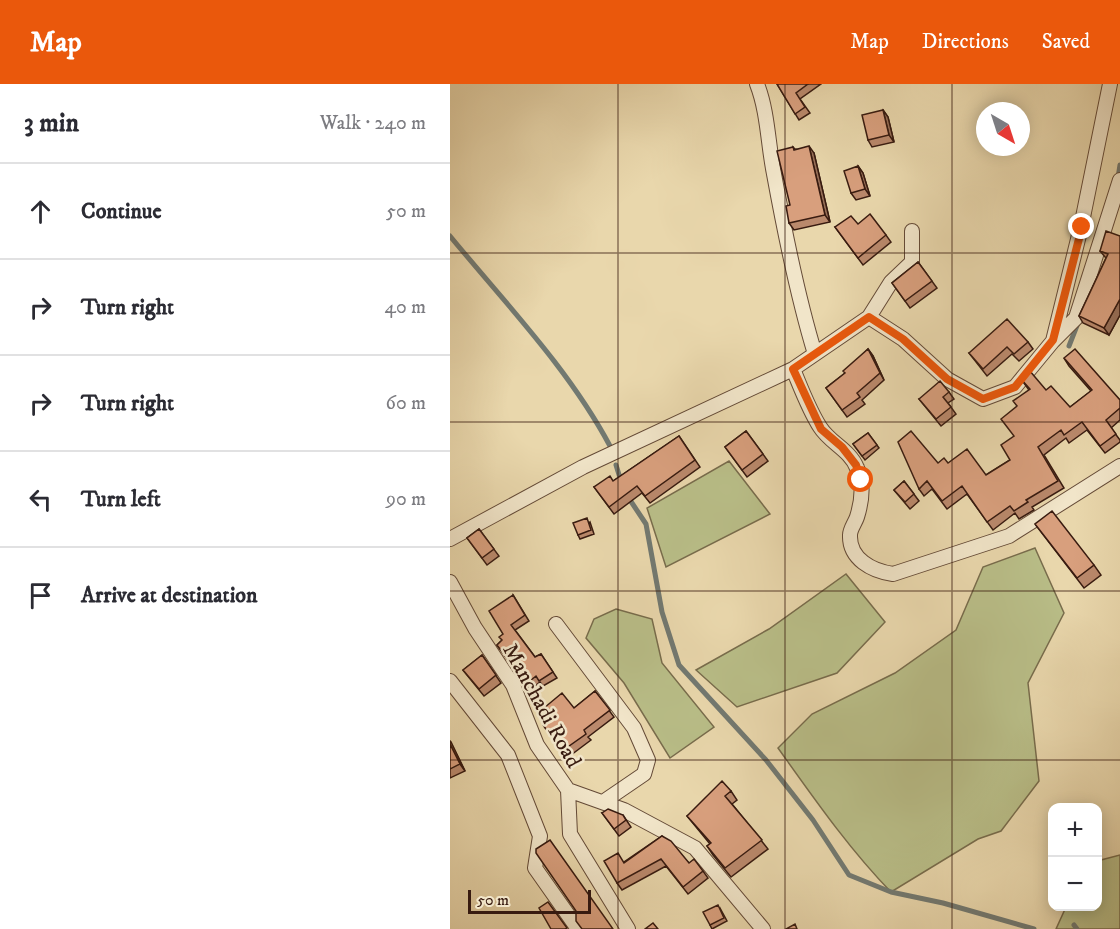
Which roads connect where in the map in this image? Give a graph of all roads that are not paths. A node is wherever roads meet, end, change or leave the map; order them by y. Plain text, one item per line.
1 (757, 84) edge
2 (1110, 84) edge
3 (1120, 180) edge
4 (912, 231) dead end
5 (869, 317) junction
6 (1049, 345) junction
7 (815, 354) junction
8 (793, 369) junction
9 (1119, 468) edge
10 (450, 539) edge
11 (450, 582) edge
12 (556, 624) dead end
13 (450, 681) edge
14 (568, 790) junction
15 (603, 802) junction
16 (578, 929) edge
17 (628, 929) edge
18 (763, 929) edge

1 - 7 street
2 - 6 street
3 - 6 street
4 - 5 street
5 - 6 street
5 - 7 street
7 - 8 street
8 - 9 street
8 - 10 street
11 - 14 street, Manchadi Road
12 - 15 street
13 - 16 street
14 - 15 street, Manchadi Road
14 - 17 street
15 - 18 street, Manchadi Road

